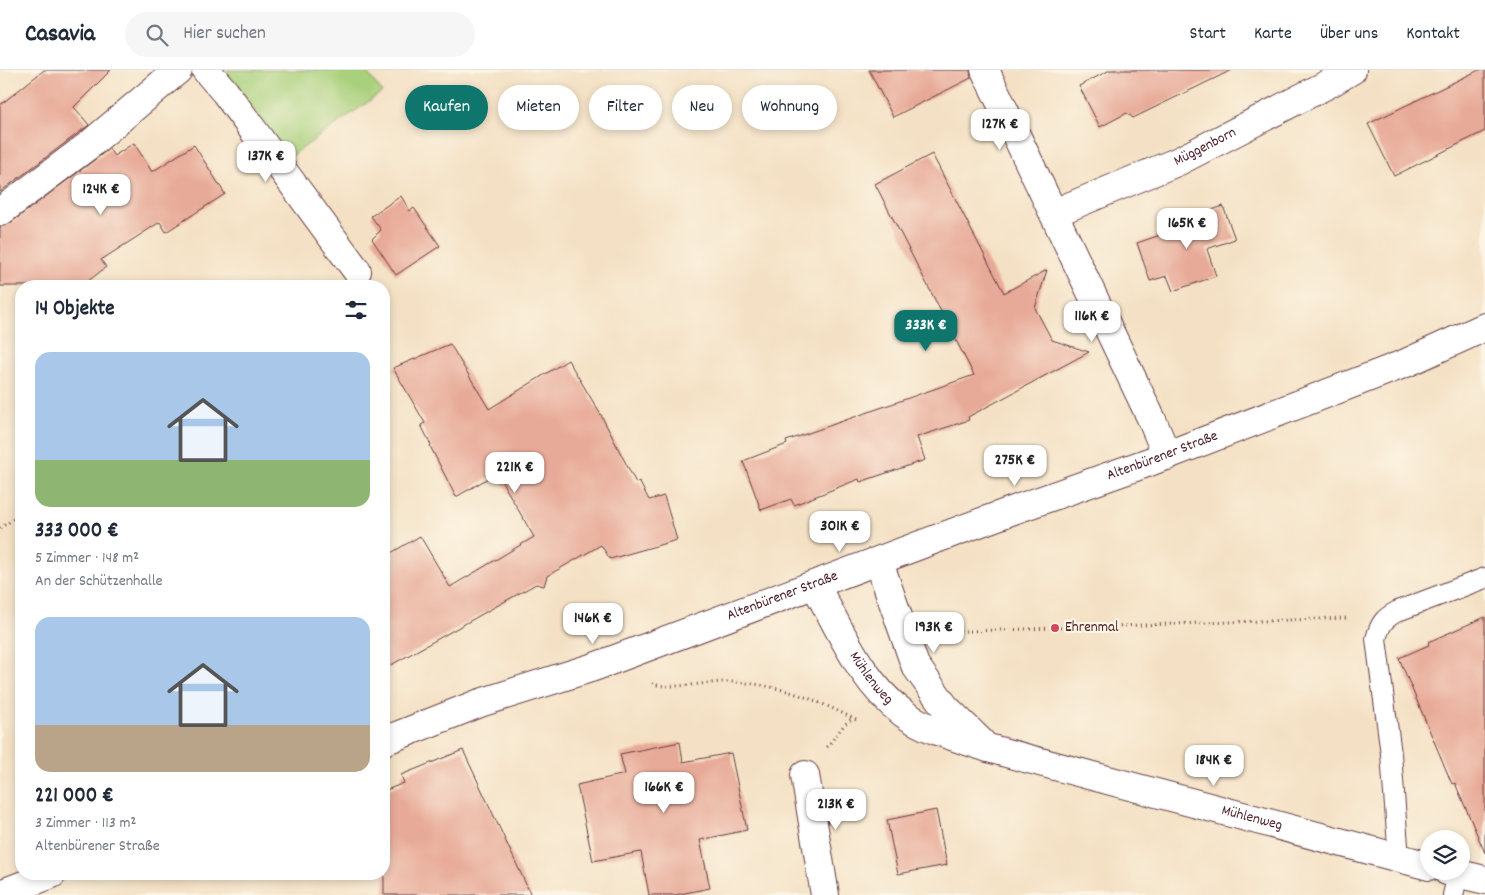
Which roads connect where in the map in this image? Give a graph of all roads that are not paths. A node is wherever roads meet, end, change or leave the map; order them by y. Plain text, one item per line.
1 (178, 70) edge
2 (206, 70) edge
3 (985, 70) edge
4 (1352, 70) edge
5 (0, 212) edge
6 (1054, 213) junction
7 (357, 270) dead end
8 (1485, 327) edge
9 (1167, 456) junction
10 (879, 562) junction
11 (1485, 578) edge
12 (815, 585) junction
13 (390, 739) edge
14 (988, 748) junction
15 (805, 775) dead end
16 (1399, 859) junction
17 (1420, 864) edge
18 (36, 880) edge
19 (1470, 880) edge
20 (1485, 880) edge
21 (0, 894) edge
22 (825, 895) edge

1 - 5 street
2 - 7 street
3 - 6 street
4 - 6 street, Müggenborn
6 - 9 street
8 - 9 street, Altenbürener Straße
9 - 10 street, Altenbürener Straße
10 - 12 street, Altenbürener Straße
10 - 14 street, Mühlenweg
11 - 16 lane
12 - 13 street, Altenbürener Straße
12 - 14 street, Mühlenweg
14 - 16 street, Mühlenweg
15 - 22 street
16 - 17 street, Mühlenweg
18 - 21 street
19 - 20 street

